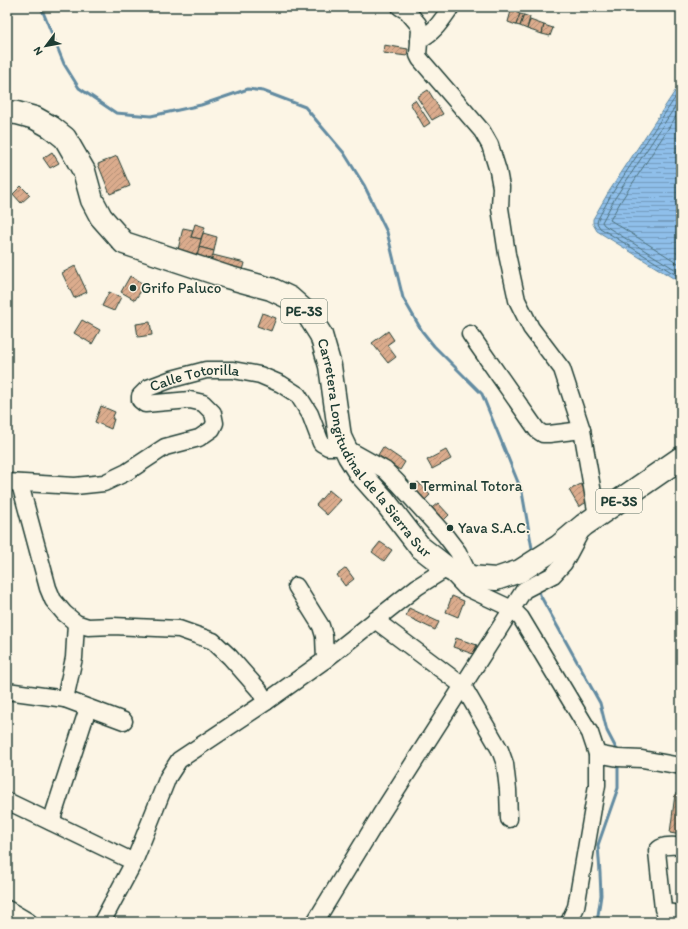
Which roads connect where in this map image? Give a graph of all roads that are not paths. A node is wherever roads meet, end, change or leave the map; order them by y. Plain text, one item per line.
1 (400, 7) edge
2 (451, 7) edge
3 (419, 40) junction
4 (7, 112) edge
5 (470, 334) dead end
6 (582, 430) junction
7 (344, 447) junction
8 (681, 458) edge
9 (13, 483) edge
10 (591, 520) junction
11 (447, 568) junction
12 (470, 577) junction
13 (522, 580) junction
14 (296, 586) dead end
15 (512, 609) junction
16 (375, 620) junction
17 (76, 623) junction
18 (325, 660) junction
19 (463, 686) junction
20 (7, 691) edge
21 (65, 699) junction
22 (266, 702) junction
23 (88, 708) junction
24 (124, 721) dead end
25 (597, 754) junction
26 (681, 766) edge
27 (7, 800) edge
28 (509, 819) dead end
29 (51, 822) junction
30 (681, 846) edge
31 (134, 862) junction
32 (7, 909) edge
33 (681, 914) edge
34 (28, 922) edge
35 (102, 922) edge
36 (314, 922) edge
37 (569, 922) edge

1 - 3 street
2 - 3 street
3 - 6 street
4 - 7 highway, Carretera Longitudinal de la Sierra Sur / PE-3S
5 - 6 street
6 - 10 street
7 - 9 street, Calle Totorilla
7 - 11 highway, Carretera Longitudinal de la Sierra Sur / PE-3S
7 - 12 street
8 - 10 highway, Carretera Longitudinal de la Sierra Sur / PE-3S
9 - 17 street
10 - 13 highway, Carretera Longitudinal de la Sierra Sur / PE-3S
10 - 13 street
11 - 12 highway, Carretera Longitudinal de la Sierra Sur / PE-3S
11 - 15 street
11 - 16 street
12 - 13 highway, Carretera Longitudinal de la Sierra Sur / PE-3S
13 - 15 street
14 - 18 street
15 - 19 street
15 - 25 street
16 - 18 street
16 - 19 street
17 - 21 street
17 - 22 street
18 - 22 street
19 - 28 street
19 - 36 street
20 - 21 street
21 - 23 street
22 - 31 street
23 - 24 street
23 - 29 street
25 - 26 street
25 - 37 street
27 - 29 street
29 - 31 street
30 - 33 street
31 - 35 street
32 - 34 street

